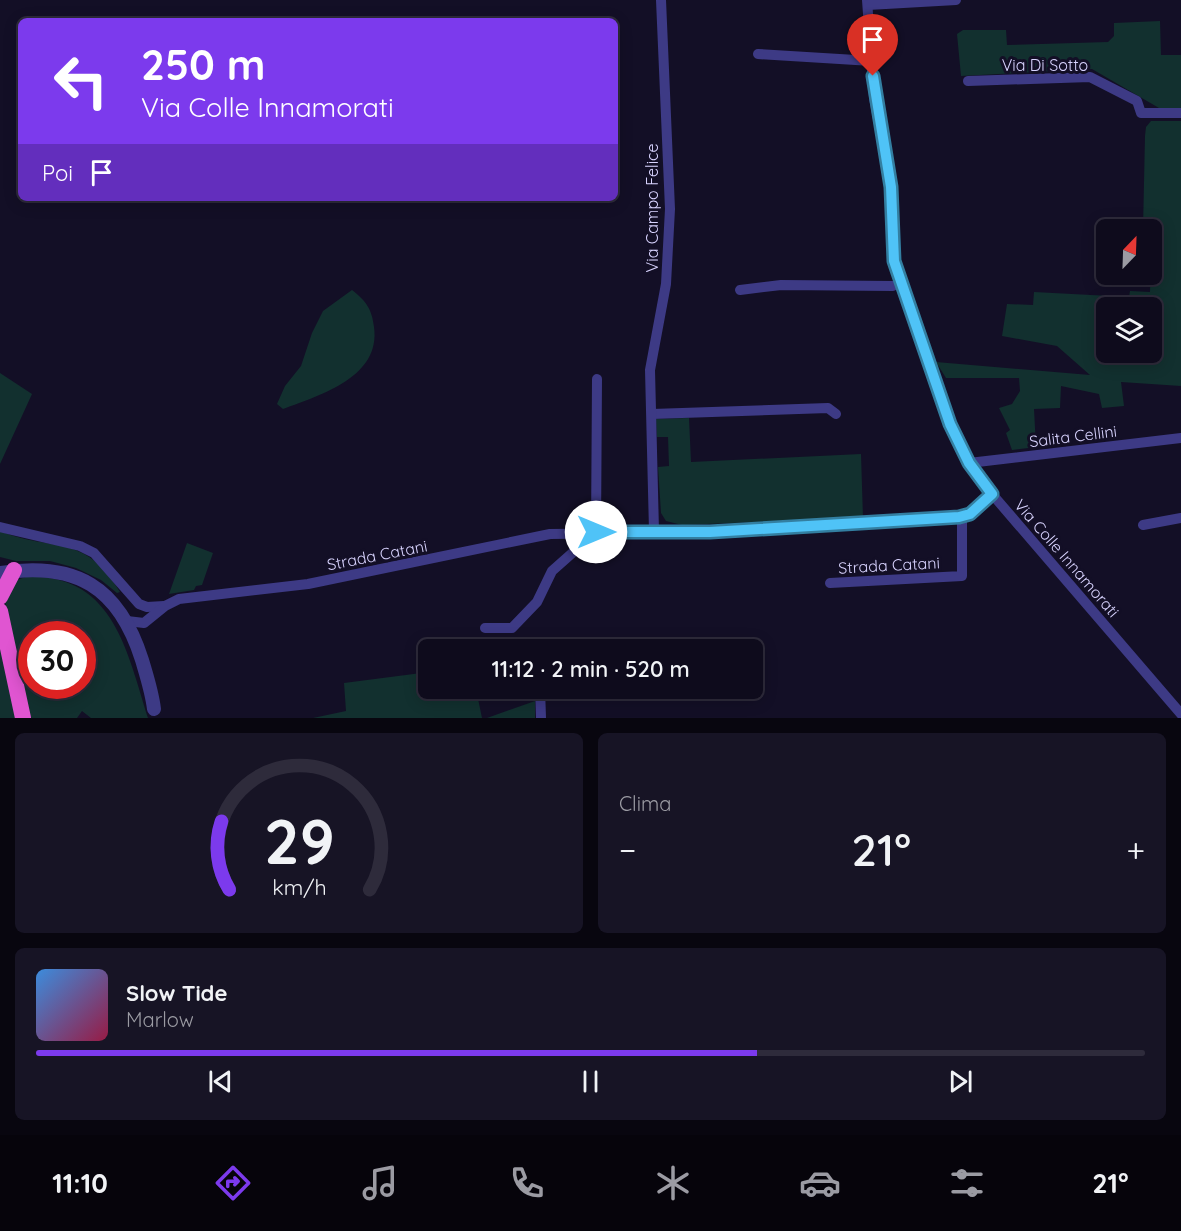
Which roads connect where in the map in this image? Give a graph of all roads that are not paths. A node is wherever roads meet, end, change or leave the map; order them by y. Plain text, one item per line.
1 (661, 0) edge
2 (956, 0) edge
3 (868, 3) edge
4 (758, 54) dead end
5 (872, 61) junction
6 (968, 81) dead end
7 (1181, 113) edge
8 (894, 261) junction
9 (893, 286) junction
10 (740, 290) dead end
11 (915, 320) junction
12 (597, 379) dead end
13 (652, 414) junction
14 (836, 414) dead end
15 (1181, 438) edge
16 (969, 463) junction
17 (992, 494) junction
18 (962, 516) junction
19 (1181, 518) edge
20 (1143, 525) dead end
21 (0, 527) edge
22 (654, 531) junction
23 (596, 532) junction
24 (9, 569) edge
25 (830, 583) dead end
26 (93, 587) junction
27 (0, 597) edge
28 (165, 606) junction
29 (0, 611) edge
30 (128, 621) junction
31 (484, 628) dead end
32 (136, 641) junction
33 (541, 699) edge
34 (155, 714) edge
35 (1181, 714) edge
36 (23, 718) edge
37 (542, 718) edge

1 - 13 street, Via Campo Felice
2 - 3 street
3 - 5 street, Via Colle Innamorati
4 - 5 street
5 - 8 street, Via Colle Innamorati
6 - 7 street, Via Di Sotto
8 - 9 street
8 - 11 street, Via Colle Innamorati
9 - 10 street
9 - 11 street
11 - 16 street, Via Colle Innamorati
12 - 23 street
13 - 14 street
13 - 22 street, Via Campo Felice
15 - 16 street, Salita Cellini
16 - 17 street, Via Colle Innamorati
17 - 18 street
17 - 35 street, Via Colle Innamorati
18 - 22 street, Strada Catani
18 - 25 street, Strada Catani
19 - 20 street
21 - 28 street
22 - 23 street, Strada Catani
23 - 28 street, Strada Catani
23 - 31 street
24 - 26 street
24 - 27 highway
26 - 30 street
26 - 34 street
28 - 30 street, Strada Catani
28 - 32 street
29 - 36 highway
30 - 32 street
32 - 34 street
33 - 37 street

